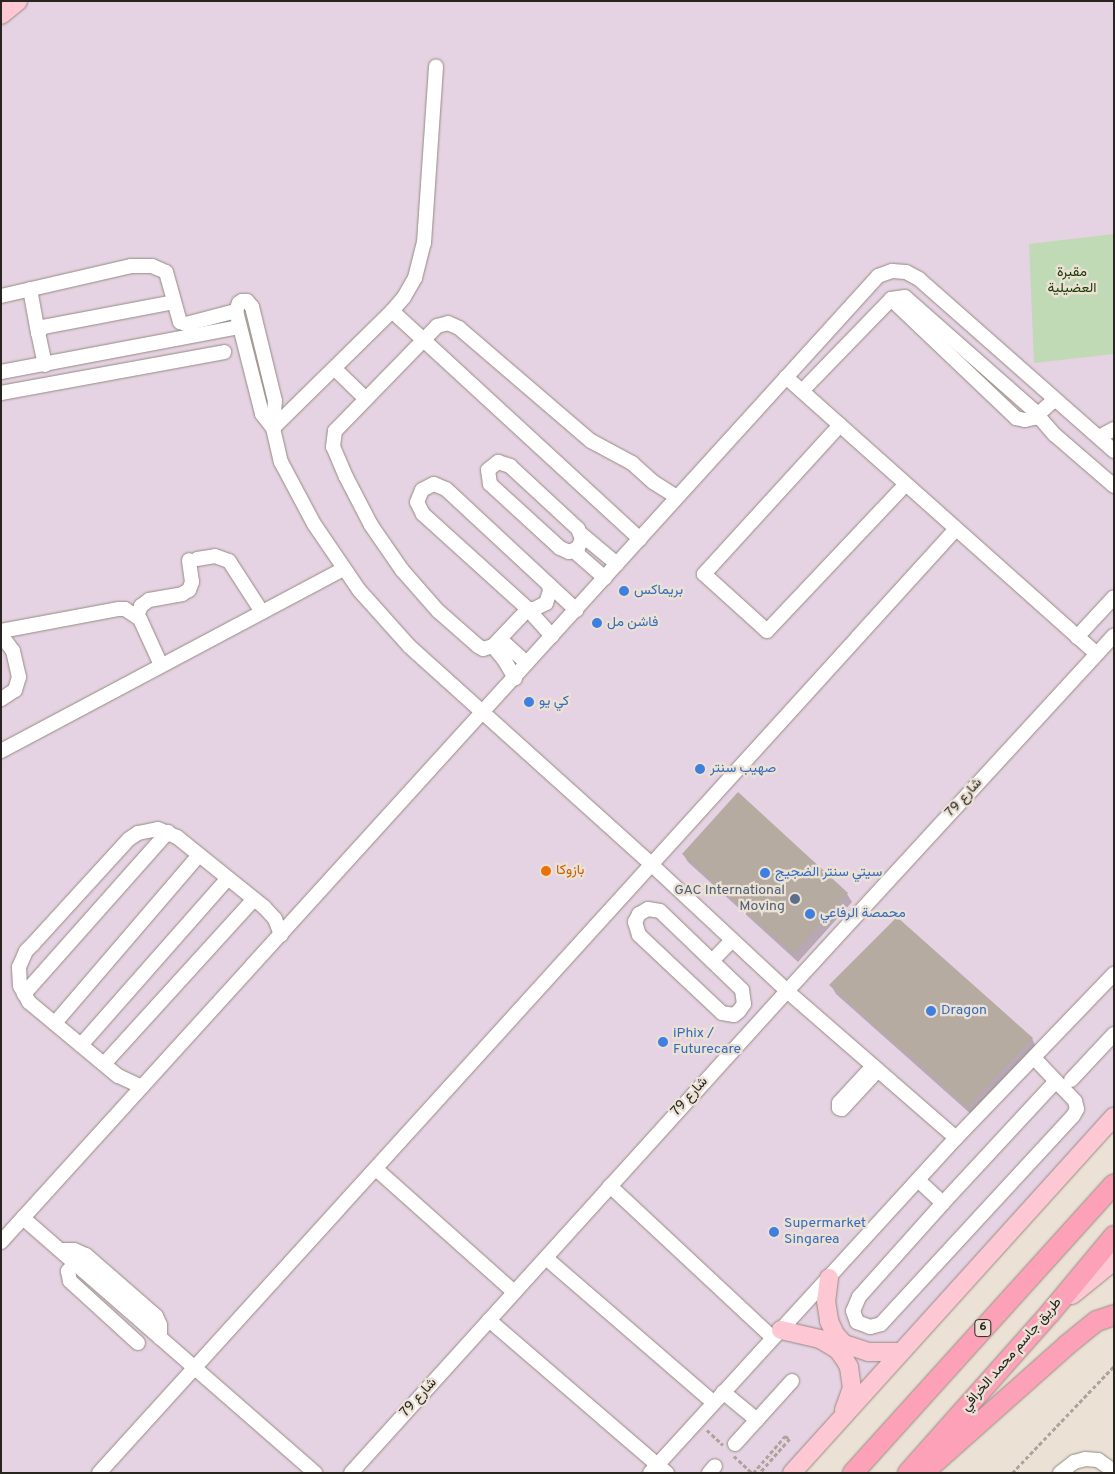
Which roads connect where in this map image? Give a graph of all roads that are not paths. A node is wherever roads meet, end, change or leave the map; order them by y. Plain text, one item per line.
1 (18, 1) edge
2 (1, 15) edge
3 (436, 66) dead end
4 (30, 289) junction
5 (1, 296) edge
6 (174, 302) junction
7 (236, 310) junction
8 (392, 311) junction
9 (240, 327) junction
10 (38, 333) junction
11 (423, 340) junction
12 (224, 352) dead end
13 (45, 365) junction
14 (335, 369) junction
15 (1, 372) edge
16 (786, 376) junction
17 (802, 391) junction
18 (1, 393) edge
19 (366, 399) junction
20 (1055, 399) junction
21 (1038, 416) junction
22 (840, 425) junction
23 (272, 428) junction
24 (1114, 429) edge
25 (1098, 437) junction
26 (1114, 451) edge
27 (906, 484) junction
28 (1114, 486) edge
29 (674, 501) junction
30 (956, 529) junction
31 (581, 534) junction
32 (640, 539) junction
33 (574, 550) junction
34 (616, 564) junction
35 (343, 569) junction
36 (605, 578) junction
37 (550, 585) junction
38 (1114, 597) edge
39 (528, 609) junction
40 (576, 610) junction
41 (262, 612) junction
42 (137, 616) junction
43 (1, 631) edge
44 (1, 635) edge
45 (552, 636) junction
46 (1114, 636) edge
47 (1077, 637) junction
48 (496, 643) junction
49 (1097, 654) junction
50 (527, 664) junction
51 (161, 665) junction
52 (515, 678) junction
53 (1, 699) edge
54 (483, 712) junction
55 (1, 750) edge
56 (168, 832) junction
57 (199, 854) junction
58 (652, 865) junction
59 (228, 878) junction
60 (254, 899) junction
61 (281, 934) junction
62 (732, 940) junction
63 (712, 961) junction
64 (1111, 982) edge
65 (786, 991) junction
66 (24, 994) junction
67 (55, 1023) junction
68 (1114, 1034) edge
69 (81, 1045) junction
70 (1034, 1058) junction
71 (104, 1064) junction
72 (1071, 1080) dead end
73 (1056, 1081) junction
74 (142, 1087) junction
75 (1114, 1117) edge
76 (956, 1138) junction
77 (376, 1168) junction
78 (1114, 1174) edge
79 (918, 1180) junction
80 (1114, 1184) edge
81 (610, 1186) junction
82 (943, 1203) junction
83 (23, 1218) junction
84 (1082, 1218) junction
85 (1114, 1236) edge
86 (1, 1242) edge
87 (60, 1250) junction
88 (546, 1258) junction
89 (1114, 1261) edge
90 (75, 1263) junction
91 (829, 1278) junction
92 (514, 1292) junction
93 (1050, 1313) junction
94 (1114, 1315) edge
95 (489, 1320) junction
96 (776, 1333) junction
97 (160, 1338) junction
98 (138, 1343) dead end
99 (900, 1352) junction
100 (194, 1368) junction
101 (792, 1382) dead end
102 (723, 1392) junction
103 (713, 1402) junction
104 (757, 1420) junction
105 (839, 1420) junction
106 (735, 1444) dead end
107 (658, 1470) edge
108 (1113, 1471) edge
109 (99, 1473) edge
110 (315, 1473) edge
111 (351, 1473) edge
112 (792, 1473) edge
113 (854, 1473) edge
114 (908, 1473) edge
115 (923, 1473) edge
116 (1060, 1473) edge

1 - 2 main road
3 - 8 street
4 - 5 street
4 - 6 street
4 - 10 street
6 - 7 street
6 - 10 street
7 - 9 street
7 - 23 street
8 - 11 street
8 - 14 street
9 - 13 street
9 - 23 street
10 - 13 street
11 - 19 street
11 - 29 street
11 - 32 street
12 - 18 street
13 - 15 street
14 - 19 street
14 - 23 street
16 - 17 street
16 - 20 street
16 - 29 street
17 - 21 street
17 - 22 street
19 - 48 street
20 - 21 street
20 - 25 street
21 - 28 street
22 - 27 street
22 - 27 street
23 - 35 street
24 - 25 street
25 - 26 street
27 - 30 street
29 - 32 street
30 - 47 street
30 - 58 street
31 - 33 street
31 - 33 street
31 - 34 street
32 - 34 street
33 - 36 street
34 - 36 street
35 - 41 street
35 - 54 street
36 - 40 street
37 - 39 street
37 - 39 street
37 - 40 street
38 - 47 street
39 - 45 street
39 - 48 street
40 - 45 street
41 - 42 street
41 - 51 street
42 - 43 street
42 - 51 street
44 - 53 street
45 - 50 street
46 - 49 street, شارع 79
47 - 49 street
48 - 50 street
48 - 52 street
49 - 65 street, شارع 79
50 - 52 street
51 - 55 street
52 - 54 street
54 - 58 street
54 - 61 street
56 - 57 street
56 - 66 street
56 - 66 street
57 - 59 street
57 - 67 street
58 - 62 street
58 - 77 street
59 - 60 street
59 - 69 street
60 - 61 street
60 - 71 street
61 - 74 street
62 - 63 street
62 - 65 street
63 - 63 street
64 - 70 street
65 - 76 street
65 - 81 street, شارع 79
66 - 67 street
67 - 69 street
68 - 72 street
69 - 71 street
70 - 73 street
70 - 76 street
71 - 74 street
73 - 82 street
73 - 82 street
74 - 83 street
75 - 99 main road
76 - 79 street
77 - 92 street
77 - 100 street
78 - 84 highway
79 - 82 street
79 - 91 street
80 - 84 highway, 6
81 - 88 street, شارع 79
81 - 96 street
83 - 86 street
83 - 87 street
84 - 113 highway, 6
85 - 93 highway, طريق جاسم محمد الخرافي
87 - 90 street
87 - 97 street
88 - 92 street, شارع 79
88 - 103 street
89 - 93 main road
90 - 97 street
90 - 98 street
91 - 96 street
91 - 99 main road
92 - 95 street, شارع 79
93 - 114 highway, طريق جاسم محمد الخرافي
94 - 115 highway
95 - 107 street
95 - 111 street, شارع 79
96 - 102 street
96 - 105 main road
97 - 100 street
99 - 105 main road
100 - 109 street
100 - 110 street
101 - 104 street
102 - 103 street
102 - 104 street
103 - 107 street
104 - 106 street
105 - 112 main road
108 - 116 street

